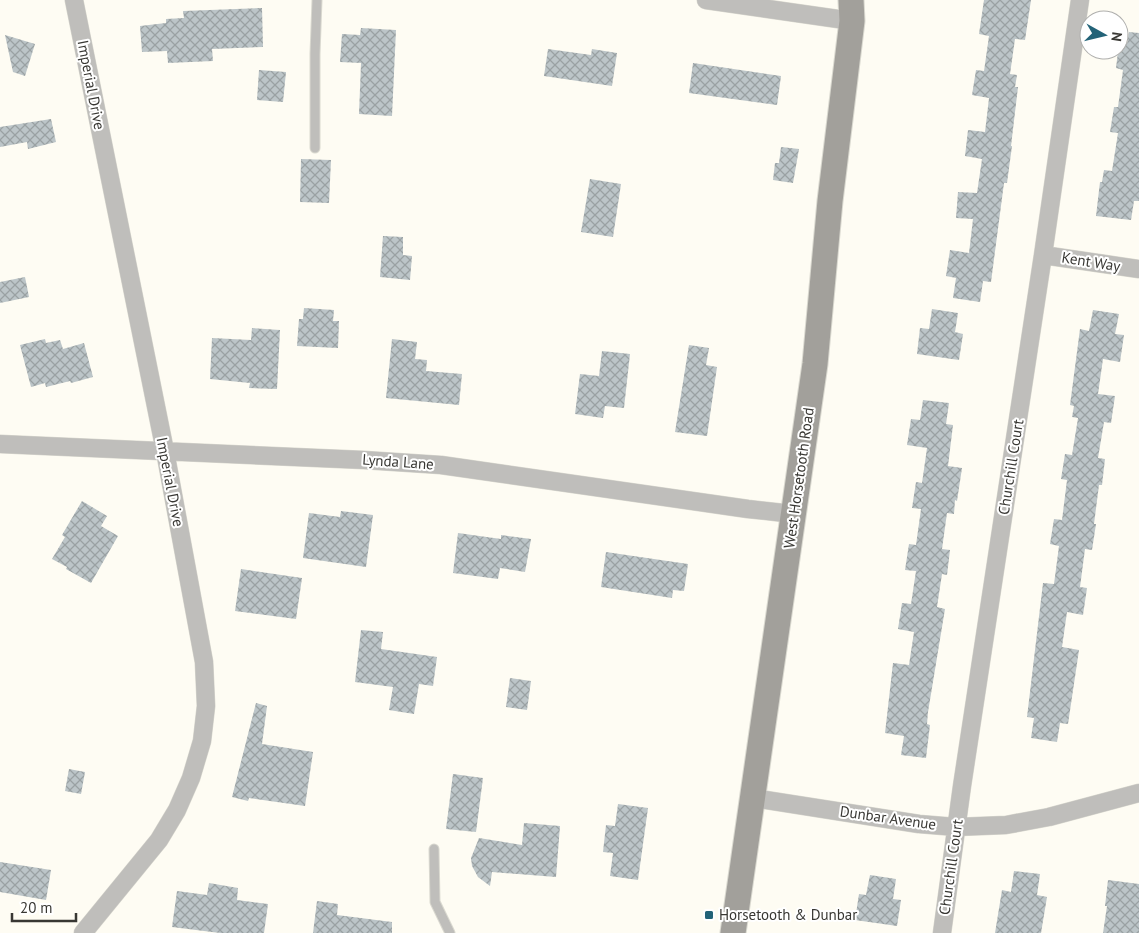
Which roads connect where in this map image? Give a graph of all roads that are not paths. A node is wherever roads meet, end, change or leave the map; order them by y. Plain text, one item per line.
1 (74, 0) edge
2 (317, 0) edge
3 (706, 0) edge
4 (1080, 0) edge
5 (854, 7) edge
6 (315, 148) dead end
7 (1043, 255) junction
8 (1139, 269) edge
9 (0, 444) edge
10 (165, 451) junction
11 (793, 514) junction
12 (1139, 793) edge
13 (753, 798) junction
14 (956, 827) junction
15 (434, 849) dead end
16 (83, 933) edge
17 (450, 933) edge
18 (733, 933) edge
19 (942, 933) edge

1 - 10 street, Imperial Drive
2 - 6 lane
3 - 5 street
4 - 7 street, Churchill Court
5 - 11 main road, West Horsetooth Road
7 - 8 street, Kent Way
7 - 14 street, Churchill Court
9 - 10 street, Lynda Lane
10 - 11 street, Lynda Lane
10 - 16 street, Imperial Drive
11 - 13 main road, West Horsetooth Road
12 - 14 street, Dunbar Avenue
13 - 14 street, Dunbar Avenue
13 - 18 main road, West Horsetooth Road
14 - 19 street, Churchill Court
15 - 17 lane

